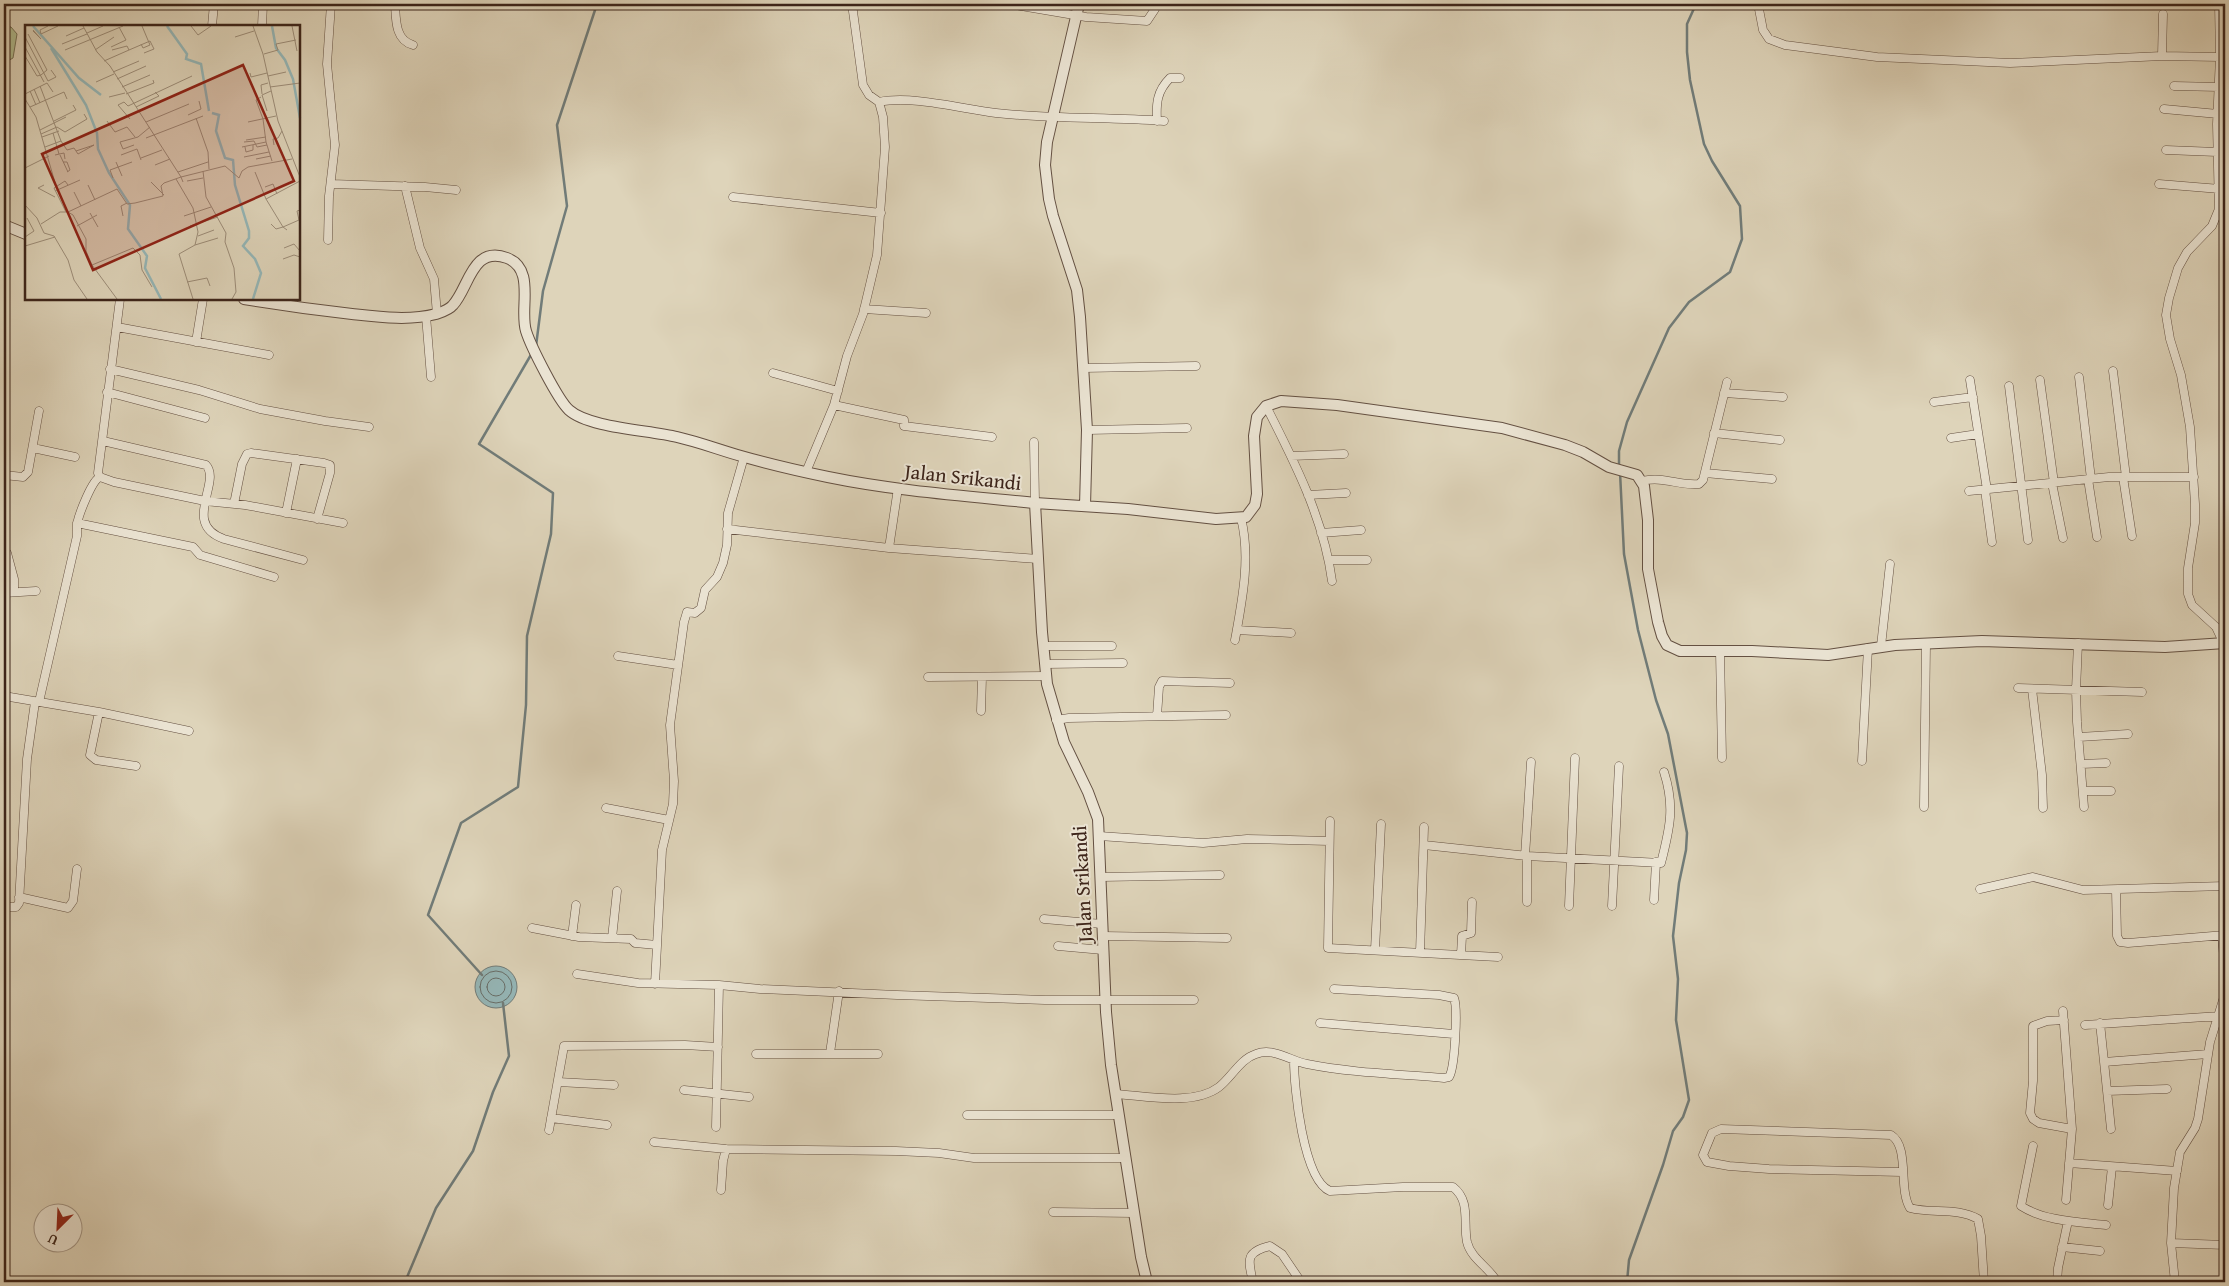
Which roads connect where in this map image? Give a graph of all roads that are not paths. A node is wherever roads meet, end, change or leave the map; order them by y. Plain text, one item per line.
1 (214, 4) edge
2 (263, 4) edge
3 (331, 4) edge
4 (395, 4) edge
5 (852, 4) edge
6 (1009, 4) edge
7 (1079, 4) edge
8 (1758, 4) edge
9 (2219, 4) edge
10 (1155, 9) dead end
11 (2163, 14) dead end
12 (1077, 15) junction
13 (212, 25) edge
14 (262, 25) edge
15 (414, 45) dead end
16 (2162, 56) junction
17 (2220, 57) junction
18 (1180, 78) dead end
19 (2174, 86) dead end
20 (2219, 87) junction
21 (879, 102) junction
22 (2164, 109) dead end
23 (2218, 114) junction
24 (1054, 118) junction
25 (2166, 150) dead end
26 (2217, 152) junction
27 (331, 184) junction
28 (2159, 184) dead end
29 (405, 186) junction
30 (2220, 189) junction
31 (456, 190) dead end
32 (733, 197) dead end
33 (882, 213) junction
34 (4, 225) edge
35 (25, 234) edge
36 (328, 240) dead end
37 (120, 300) edge
38 (203, 300) edge
39 (252, 300) edge
40 (864, 309) junction
41 (926, 313) dead end
42 (437, 314) junction
43 (426, 316) junction
44 (116, 327) junction
45 (196, 342) junction
46 (268, 355) dead end
47 (1196, 366) dead end
48 (1083, 368) junction
49 (110, 370) junction
50 (2113, 371) dead end
51 (773, 373) dead end
52 (431, 377) dead end
53 (2079, 377) dead end
54 (1970, 380) dead end
55 (2040, 380) dead end
56 (1726, 382) dead end
57 (2008, 386) dead end
58 (838, 390) junction
59 (107, 392) junction
60 (1724, 393) junction
61 (1973, 397) junction
62 (1783, 398) dead end
63 (1934, 402) dead end
64 (834, 405) junction
65 (1266, 406) junction
66 (38, 411) dead end
67 (206, 418) dead end
68 (369, 427) dead end
69 (1187, 428) dead end
70 (1087, 430) junction
71 (1714, 433) junction
72 (1978, 434) junction
73 (992, 437) dead end
74 (1951, 438) dead end
75 (1780, 440) dead end
76 (103, 441) junction
77 (1034, 442) dead end
78 (32, 448) junction
79 (1344, 454) dead end
80 (1291, 456) junction
81 (75, 457) dead end
82 (744, 457) junction
83 (297, 459) junction
84 (806, 472) junction
85 (1705, 472) junction
86 (4, 475) edge
87 (100, 477) junction
88 (2124, 477) junction
89 (2194, 478) junction
90 (1772, 479) dead end
91 (2089, 479) junction
92 (1642, 481) junction
93 (2053, 483) junction
94 (2020, 486) junction
95 (898, 488) junction
96 (1986, 490) junction
97 (1969, 492) dead end
98 (1346, 493) dead end
99 (1308, 495) junction
100 (205, 501) junction
101 (1035, 503) junction
102 (234, 504) junction
103 (1085, 506) junction
104 (286, 513) junction
105 (1241, 518) junction
106 (317, 519) junction
107 (77, 523) junction
108 (343, 523) dead end
109 (727, 529) junction
110 (1361, 530) dead end
111 (1321, 533) junction
112 (2132, 536) dead end
113 (2097, 537) dead end
114 (2063, 538) dead end
115 (2028, 540) dead end
116 (1992, 542) dead end
117 (889, 548) junction
118 (7, 553) dead end
119 (1038, 559) junction
120 (303, 560) dead end
121 (1330, 560) junction
122 (1367, 560) dead end
123 (1890, 564) dead end
124 (274, 577) dead end
125 (1332, 581) dead end
126 (36, 590) dead end
127 (14, 592) junction
128 (4, 593) edge
129 (1237, 630) junction
130 (1291, 633) dead end
131 (1235, 640) dead end
132 (2224, 642) edge
133 (2078, 643) junction
134 (1926, 644) junction
135 (1043, 646) junction
136 (1112, 646) dead end
137 (1881, 646) junction
138 (1868, 648) junction
139 (1720, 652) junction
140 (618, 656) dead end
141 (1123, 663) dead end
142 (1045, 664) junction
143 (678, 665) junction
144 (1046, 676) junction
145 (928, 677) dead end
146 (982, 677) junction
147 (1230, 683) dead end
148 (2018, 688) dead end
149 (2032, 689) junction
150 (2076, 690) junction
151 (2142, 692) dead end
152 (4, 696) edge
153 (37, 702) junction
154 (981, 711) dead end
155 (99, 712) junction
156 (1226, 715) dead end
157 (1157, 716) junction
158 (1056, 720) junction
159 (189, 731) dead end
160 (2128, 734) dead end
161 (2078, 738) junction
162 (1576, 758) dead end
163 (1722, 758) dead end
164 (1862, 761) dead end
165 (1531, 762) dead end
166 (2106, 763) dead end
167 (2081, 764) junction
168 (136, 766) dead end
169 (1619, 766) dead end
170 (1664, 772) dead end
171 (2111, 791) dead end
172 (2084, 792) junction
173 (1924, 807) dead end
174 (2084, 807) dead end
175 (606, 808) dead end
176 (2043, 808) dead end
177 (669, 820) junction
178 (1330, 821) dead end
179 (1381, 824) dead end
180 (1424, 826) dead end
181 (1099, 836) junction
182 (1329, 841) junction
183 (1424, 845) junction
184 (1526, 856) junction
185 (1571, 858) junction
186 (1614, 860) junction
187 (1656, 862) junction
188 (77, 869) dead end
189 (1220, 875) dead end
190 (1101, 876) junction
191 (2225, 886) edge
192 (1980, 890) dead end
193 (2116, 890) junction
194 (617, 891) dead end
195 (19, 897) junction
196 (1654, 900) dead end
197 (1472, 902) dead end
198 (1528, 902) dead end
199 (576, 905) dead end
200 (1569, 906) dead end
201 (1612, 906) dead end
202 (4, 907) edge
203 (1044, 919) dead end
204 (1102, 924) junction
205 (532, 928) dead end
206 (2224, 935) edge
207 (572, 936) junction
208 (1103, 936) junction
209 (612, 938) junction
210 (1227, 938) dead end
211 (658, 945) junction
212 (1058, 946) dead end
213 (1103, 950) junction
214 (1375, 950) junction
215 (1420, 953) junction
216 (1461, 955) junction
217 (1498, 957) dead end
218 (577, 974) dead end
219 (651, 984) junction
220 (719, 985) junction
221 (1334, 989) dead end
222 (839, 991) junction
223 (1105, 1000) junction
224 (1194, 1000) dead end
225 (2063, 1011) dead end
226 (2220, 1016) junction
227 (2064, 1020) junction
228 (1320, 1023) dead end
229 (2100, 1023) junction
230 (2085, 1024) dead end
231 (1454, 1034) junction
232 (718, 1047) junction
233 (830, 1053) junction
234 (756, 1054) dead end
235 (878, 1054) dead end
236 (2208, 1054) junction
237 (1294, 1060) junction
238 (2104, 1062) junction
239 (558, 1082) junction
240 (614, 1086) dead end
241 (2167, 1089) dead end
242 (684, 1090) dead end
243 (2107, 1091) junction
244 (717, 1094) junction
245 (1116, 1094) junction
246 (749, 1097) dead end
247 (967, 1115) dead end
248 (1119, 1115) junction
249 (551, 1118) junction
250 (607, 1125) dead end
251 (716, 1127) dead end
252 (2111, 1129) dead end
253 (549, 1130) dead end
254 (2072, 1130) junction
255 (654, 1142) dead end
256 (2032, 1146) dead end
257 (726, 1149) junction
258 (1125, 1158) junction
259 (2069, 1163) junction
260 (2112, 1167) junction
261 (2177, 1171) junction
262 (1902, 1172) junction
263 (721, 1190) dead end
264 (2066, 1200) dead end
265 (2108, 1205) dead end
266 (1053, 1212) dead end
267 (1134, 1212) junction
268 (2068, 1221) junction
269 (2106, 1226) dead end
270 (2171, 1243) junction
271 (2225, 1245) edge
272 (2062, 1246) junction
273 (2100, 1251) dead end
274 (1147, 1282) edge
275 (1253, 1282) edge
276 (1301, 1282) edge
277 (1497, 1282) edge
278 (1984, 1282) edge
279 (2057, 1282) edge
280 (2175, 1282) edge

1 - 13 street
2 - 14 street
3 - 27 street
4 - 15 street
5 - 21 street
6 - 12 street
7 - 12 street
8 - 16 street
9 - 17 street
10 - 12 street
11 - 16 street
12 - 24 street
16 - 17 street
17 - 20 street
18 - 24 street
19 - 20 street
20 - 23 street
21 - 24 street
21 - 33 street
22 - 23 street
23 - 26 street
24 - 48 street
25 - 26 street
26 - 30 street
27 - 29 street
27 - 36 street
28 - 30 street
29 - 31 street
29 - 42 street
30 - 89 street
32 - 33 street
33 - 40 street
34 - 35 street
37 - 44 street
38 - 45 street
39 - 43 street, Jalan Srikandi
40 - 41 street
40 - 58 street
42 - 43 street, Jalan Srikandi
42 - 82 street, Jalan Srikandi
43 - 52 street
44 - 45 street
44 - 49 street
45 - 46 street
47 - 48 street
48 - 70 street
49 - 59 street
49 - 68 street
50 - 88 street
51 - 58 street
53 - 91 street
54 - 61 street
55 - 93 street
56 - 60 street
57 - 94 street
58 - 64 street
59 - 67 street
59 - 76 street
60 - 62 street
60 - 71 street
61 - 63 street
61 - 72 street
64 - 73 street
64 - 84 street
65 - 80 street
65 - 92 street
65 - 105 street
66 - 78 street
69 - 70 street
70 - 103 street
71 - 75 street
71 - 85 street
72 - 74 street
72 - 96 street
76 - 87 street
76 - 100 street
77 - 101 street
78 - 81 street
78 - 86 street
79 - 80 street
80 - 99 street
82 - 84 street, Jalan Srikandi
82 - 109 street
83 - 102 street
83 - 104 street
83 - 106 street
84 - 95 street, Jalan Srikandi
85 - 90 street
85 - 92 street
87 - 100 street
87 - 107 street
88 - 89 street
88 - 91 street
88 - 112 street
89 - 132 street
91 - 93 street
91 - 113 street
92 - 139 street
93 - 94 street
93 - 114 street
94 - 96 street
94 - 115 street
95 - 101 street, Jalan Srikandi
95 - 117 street
96 - 97 street
96 - 116 street
98 - 99 street
99 - 111 street
100 - 102 street
100 - 120 street
101 - 103 street
101 - 119 street, Jalan Srikandi
102 - 104 street
103 - 105 street
104 - 106 street
105 - 129 street
106 - 108 street
107 - 124 street
107 - 153 street
109 - 117 street
109 - 143 street
110 - 111 street
111 - 121 street
117 - 119 street
118 - 127 street
119 - 135 street, Jalan Srikandi
121 - 122 street
121 - 125 street
123 - 137 street
126 - 127 street
127 - 128 street
129 - 130 street
129 - 131 street
132 - 133 street
133 - 134 street
133 - 150 street
134 - 137 street
134 - 173 street
135 - 136 street
135 - 142 street, Jalan Srikandi
137 - 138 street
138 - 139 street
138 - 164 street
139 - 163 street
140 - 143 street
141 - 142 street
142 - 144 street, Jalan Srikandi
143 - 177 street
144 - 146 street
144 - 158 street, Jalan Srikandi
145 - 146 street
146 - 154 street
147 - 157 street
148 - 149 street
149 - 150 street
149 - 176 street
150 - 151 street
150 - 161 street
152 - 153 street
153 - 155 street
153 - 195 street
155 - 159 street
155 - 168 street
156 - 157 street
157 - 158 street
158 - 181 street, Jalan Srikandi
160 - 161 street
161 - 167 street
162 - 185 street
165 - 184 street
166 - 167 street
167 - 172 street
169 - 186 street
170 - 187 street
171 - 172 street
172 - 174 street
175 - 177 street
177 - 211 street
178 - 182 street
179 - 214 street
180 - 183 street
181 - 182 street
181 - 190 street, Jalan Srikandi
182 - 214 street
183 - 184 street
183 - 215 street
184 - 185 street
184 - 198 street
185 - 186 street
185 - 200 street
186 - 187 street
186 - 201 street
187 - 196 street
188 - 195 street
189 - 190 street
190 - 204 street, Jalan Srikandi
191 - 193 street
192 - 193 street
193 - 206 street
194 - 209 street
195 - 202 street
197 - 216 street
199 - 207 street
203 - 204 street
204 - 208 street, Jalan Srikandi
205 - 207 street
206 - 226 street
207 - 209 street
208 - 210 street
208 - 213 street, Jalan Srikandi
209 - 211 street
211 - 219 street
212 - 213 street
213 - 223 street, Jalan Srikandi
214 - 215 street
215 - 216 street
216 - 217 street
218 - 219 street
219 - 220 street
220 - 222 street
220 - 232 street
221 - 231 street
222 - 223 street
222 - 233 street
223 - 224 street
223 - 245 street, Jalan Srikandi
225 - 227 street
226 - 229 street
226 - 236 street
227 - 254 street
227 - 254 street
228 - 231 street
229 - 230 street
229 - 238 street
231 - 237 street
232 - 239 street
232 - 244 street
233 - 234 street
233 - 235 street
236 - 238 street
236 - 261 street
237 - 245 street
237 - 277 street
238 - 243 street
239 - 240 street
239 - 249 street
241 - 243 street
242 - 244 street
243 - 252 street
244 - 246 street
244 - 251 street
245 - 248 street, Jalan Srikandi
247 - 248 street
248 - 258 street, Jalan Srikandi
249 - 250 street
249 - 253 street
254 - 259 street
255 - 257 street
256 - 268 street
257 - 258 street
257 - 263 street
258 - 267 street, Jalan Srikandi
259 - 260 street
259 - 264 street
260 - 261 street
260 - 265 street
261 - 270 street
262 - 262 street
262 - 278 street
266 - 267 street
267 - 274 street, Jalan Srikandi
268 - 269 street
268 - 272 street
270 - 271 street
270 - 280 street
272 - 273 street
272 - 279 street
275 - 276 street

